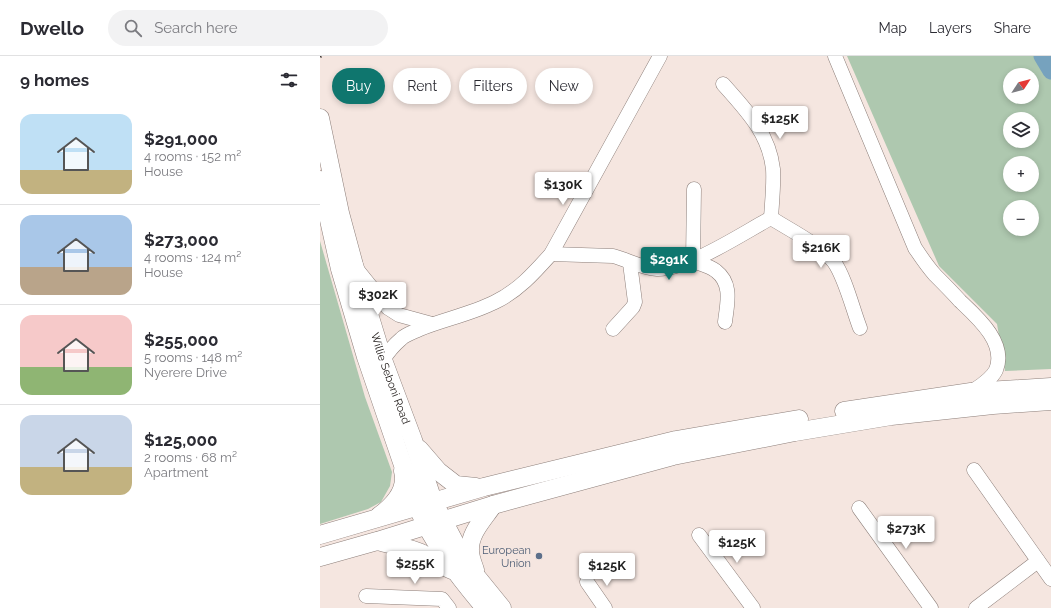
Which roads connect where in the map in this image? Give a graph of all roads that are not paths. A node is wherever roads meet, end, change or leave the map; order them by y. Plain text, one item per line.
1 (660, 56) edge
2 (835, 56) edge
3 (724, 84) dead end
4 (320, 118) edge
5 (320, 180) edge
6 (694, 189) dead end
7 (771, 218) junction
8 (551, 254) junction
9 (693, 261) junction
10 (630, 262) junction
11 (354, 265) junction
12 (725, 322) dead end
13 (432, 324) junction
14 (860, 328) dead end
15 (613, 329) dead end
16 (383, 360) junction
17 (1051, 387) edge
18 (971, 392) junction
19 (1051, 401) edge
20 (405, 444) junction
21 (974, 470) dead end
22 (484, 487) junction
23 (425, 504) junction
24 (493, 505) junction
25 (859, 508) dead end
26 (376, 518) junction
27 (434, 523) junction
28 (320, 535) edge
29 (699, 535) dead end
30 (377, 541) junction
31 (320, 557) edge
32 (1038, 561) junction
33 (454, 571) junction
34 (476, 576) junction
35 (1051, 579) edge
36 (587, 582) dead end
37 (366, 596) dead end
38 (448, 608) edge
39 (485, 608) edge
40 (502, 608) edge
41 (605, 608) edge
42 (753, 608) edge
43 (931, 608) edge
44 (976, 608) edge

1 - 8 street
2 - 18 street
3 - 7 street
4 - 11 main road, Willie Seboni Road
5 - 20 main road, Willie Seboni Road
6 - 9 street
7 - 9 street
7 - 14 street
8 - 10 street
8 - 13 street
9 - 10 street
9 - 12 street
10 - 15 street
11 - 13 street
11 - 16 main road, Willie Seboni Road
13 - 16 street
16 - 20 main road, Willie Seboni Road
17 - 18 main road
18 - 22 main road
19 - 24 main road
20 - 22 main road
20 - 23 main road, Willie Seboni Road
20 - 26 main road
21 - 32 street
22 - 23 main road
23 - 26 main road
23 - 27 main road, Willie Seboni Road
24 - 27 main road
24 - 34 main road
25 - 43 street
26 - 28 main road
27 - 30 main road
27 - 33 main road
27 - 34 main road
29 - 42 street
30 - 31 main road
30 - 33 main road
32 - 35 street
32 - 44 street
33 - 39 main road
34 - 40 main road
36 - 41 street
37 - 38 street

